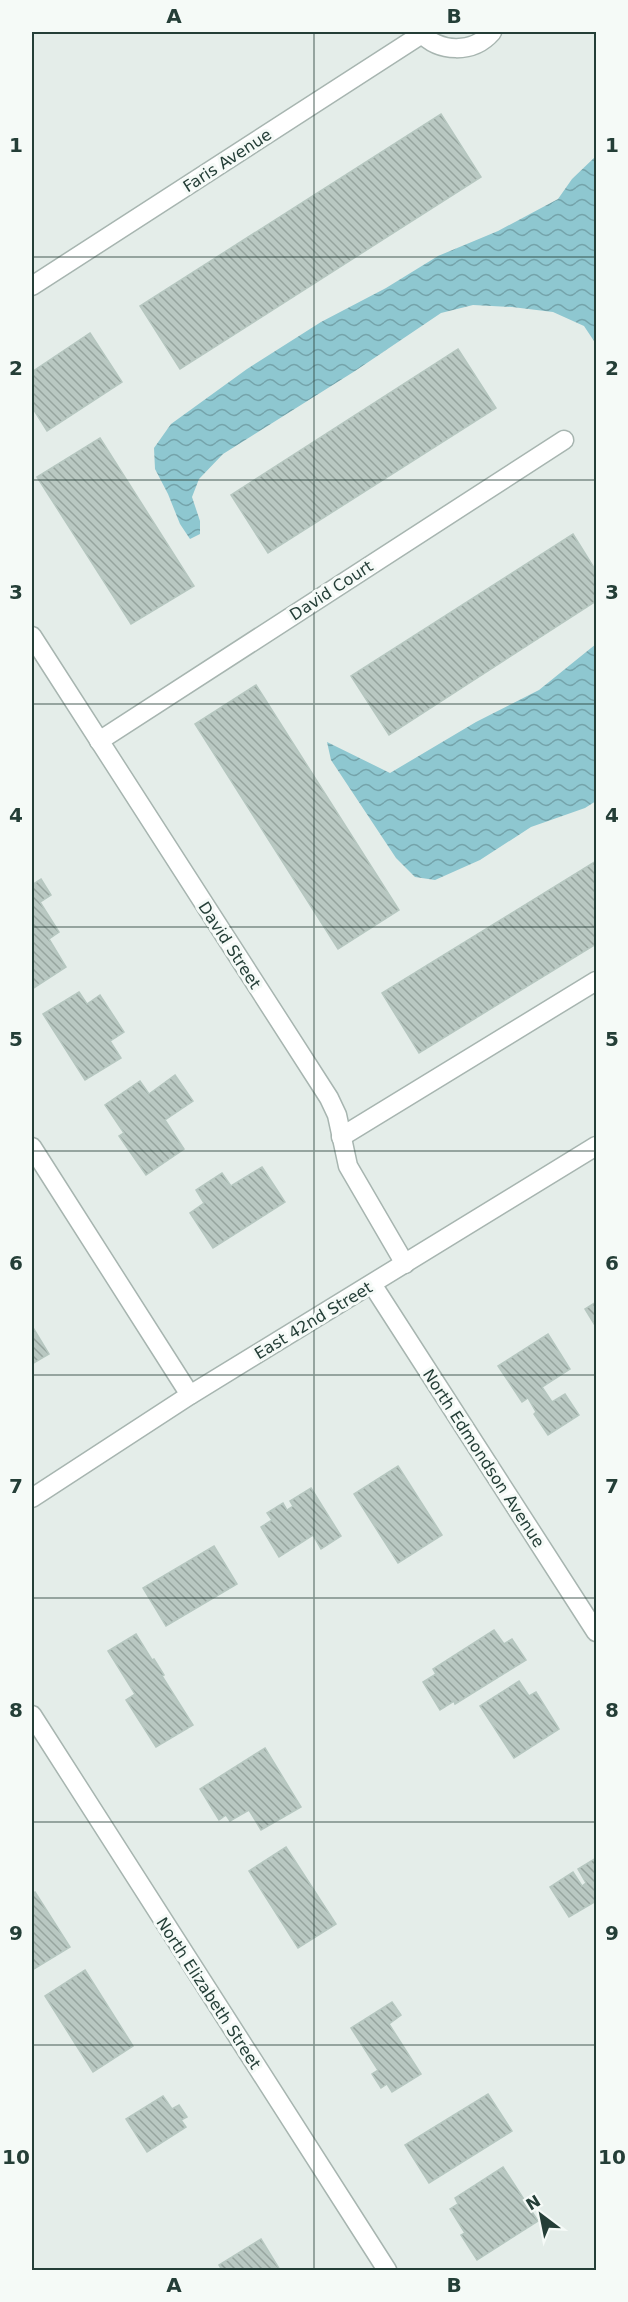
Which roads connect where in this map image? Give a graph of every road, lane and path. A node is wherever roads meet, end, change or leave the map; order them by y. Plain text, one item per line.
1 (492, 32) edge
2 (421, 33) edge
3 (32, 286) edge
4 (564, 440) dead end
5 (32, 636) edge
6 (99, 741) junction
7 (597, 981) edge
8 (341, 1137) junction
9 (597, 1146) edge
10 (32, 1148) edge
11 (405, 1264) junction
12 (372, 1284) junction
13 (190, 1395) junction
14 (32, 1498) edge
15 (597, 1632) edge
16 (32, 1715) edge
17 (387, 2271) edge

1 - 2 street, Faris Avenue
2 - 3 street, Faris Avenue
4 - 6 street, David Court
5 - 6 street, David Street
6 - 8 street, David Street
7 - 8 street
8 - 11 street, David Street
9 - 11 street, East 42nd Street
10 - 13 street
11 - 12 street, East 42nd Street
12 - 13 street, East 42nd Street
12 - 15 street, North Edmondson Avenue
13 - 14 street, East 42nd Street
16 - 17 street, North Elizabeth Street

